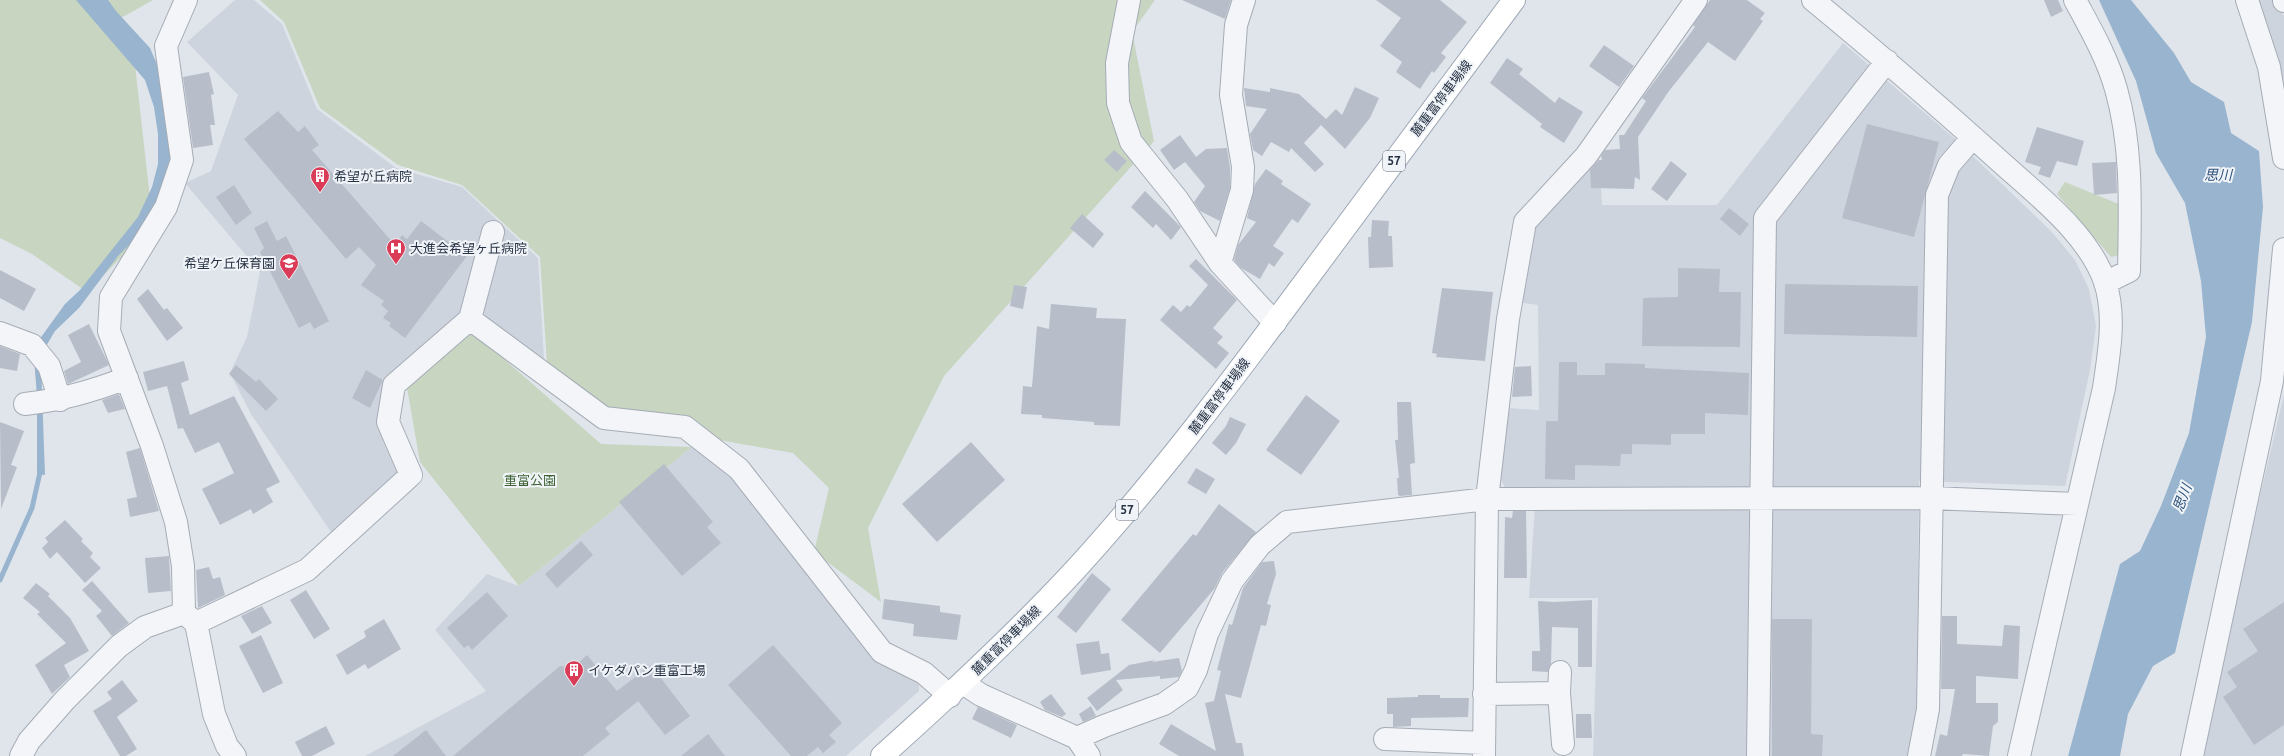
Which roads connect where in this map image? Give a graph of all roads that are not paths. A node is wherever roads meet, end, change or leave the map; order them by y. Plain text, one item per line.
1 (186, 0) edge
2 (1129, 0) edge
3 (1244, 0) edge
4 (1514, 0) edge
5 (1696, 0) edge
6 (1813, 0) edge
7 (2075, 0) edge
8 (2247, 0) edge
9 (1887, 61) junction
10 (1973, 137) junction
11 (2284, 158) edge
12 (493, 232) dead end
13 (2284, 249) edge
14 (1220, 263) junction
15 (2105, 283) junction
16 (470, 318) junction
17 (1274, 322) junction
18 (0, 333) edge
19 (127, 378) junction
20 (55, 400) junction
21 (24, 404) dead end
22 (1762, 498) junction
23 (1931, 498) junction
24 (1487, 499) junction
25 (2077, 504) junction
26 (190, 618) junction
27 (956, 689) junction
28 (1484, 694) junction
29 (1385, 739) dead end
30 (1563, 744) dead end
31 (1083, 747) edge
32 (1484, 749) edge
33 (21, 756) edge
34 (235, 756) edge
35 (882, 756) edge
36 (1758, 756) edge
37 (1919, 756) edge
38 (2019, 756) edge
39 (2192, 756) edge

1 - 19 street
2 - 14 street
3 - 14 street
4 - 17 main road, 麓重富停車場線 / 57
5 - 24 street
6 - 9 street
7 - 15 street
8 - 11 street
9 - 10 street
9 - 22 street
10 - 15 street
10 - 23 street
12 - 16 street
13 - 39 street
14 - 17 street
15 - 25 street
16 - 26 street
16 - 27 street
17 - 27 main road, 麓重富停車場線 / 57
18 - 20 street
19 - 20 street
19 - 26 street
20 - 21 street
22 - 23 street
22 - 24 street
22 - 36 street
23 - 25 street
23 - 37 street
24 - 28 street
24 - 31 street
25 - 38 street
26 - 33 street
26 - 34 street
27 - 31 street
27 - 35 main road, 麓重富停車場線 / 57
28 - 30 street
28 - 32 street
29 - 32 street

